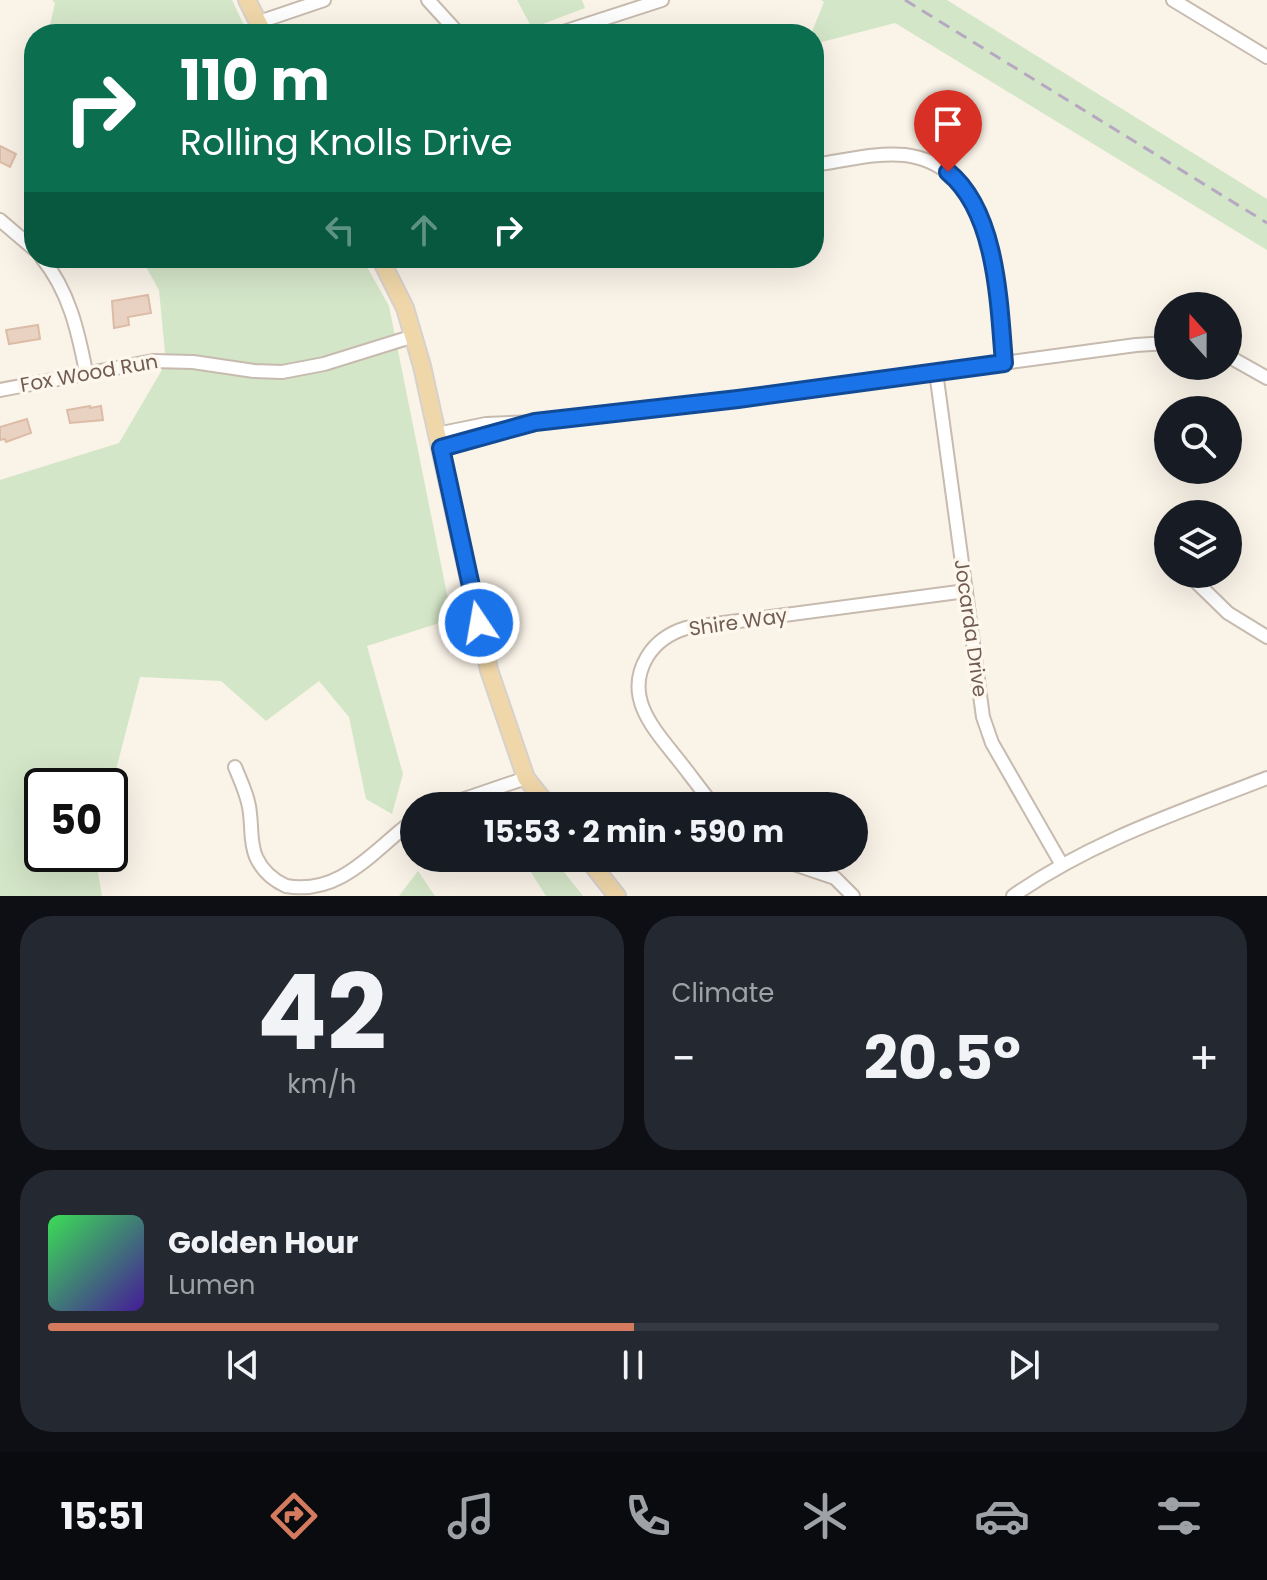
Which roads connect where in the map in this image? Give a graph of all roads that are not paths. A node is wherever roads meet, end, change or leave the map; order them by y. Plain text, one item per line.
1 (247, 0) edge
2 (324, 0) edge
3 (428, 0) edge
4 (662, 0) edge
5 (1173, 0) edge
6 (260, 24) edge
7 (271, 24) edge
8 (450, 24) edge
9 (588, 24) edge
10 (1267, 57) edge
11 (824, 164) edge
12 (0, 220) edge
13 (24, 240) edge
14 (48, 268) edge
15 (385, 268) edge
16 (414, 336) junction
17 (1154, 345) edge
18 (1004, 363) junction
19 (1242, 364) edge
20 (86, 372) junction
21 (936, 372) junction
22 (1267, 378) edge
23 (0, 390) edge
24 (439, 441) junction
25 (1202, 588) edge
26 (966, 591) junction
27 (1267, 637) edge
28 (235, 767) dead end
29 (526, 778) junction
30 (1267, 778) edge
31 (485, 792) edge
32 (537, 792) edge
33 (703, 792) edge
34 (400, 833) edge
35 (1062, 865) junction
36 (598, 872) edge
37 (817, 872) edge
38 (617, 896) edge
39 (853, 896) edge
40 (1013, 896) edge

1 - 6 main road
2 - 7 street
3 - 8 street
4 - 9 street
5 - 10 street
11 - 18 street
12 - 13 street
14 - 20 street
15 - 16 main road
16 - 20 street, Fox Wood Run
16 - 24 main road
17 - 18 street
18 - 21 street
19 - 22 street
20 - 23 street, Fox Wood Run
21 - 24 street
21 - 26 street, Jocarda Drive
24 - 29 main road
25 - 27 street
26 - 33 street, Shire Way
26 - 35 street, Jocarda Drive
28 - 34 street
29 - 31 street
29 - 32 main road
30 - 35 street
35 - 40 street
36 - 38 main road
37 - 39 street

